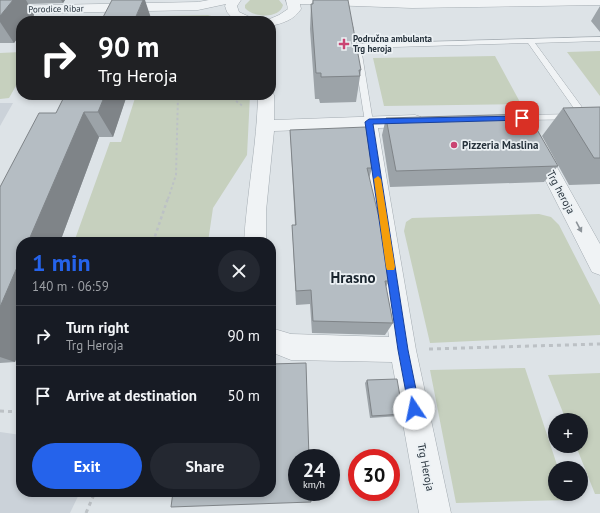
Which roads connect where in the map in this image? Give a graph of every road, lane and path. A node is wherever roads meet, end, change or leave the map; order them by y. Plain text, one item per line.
1 (460, 2) edge
2 (600, 2) edge
3 (295, 3) edge
4 (348, 3) junction
5 (231, 4) edge
6 (4, 10) edge
7 (239, 16) edge
8 (276, 21) edge
9 (600, 39) edge
10 (530, 41) junction
11 (357, 46) junction
12 (178, 100) edge
13 (266, 100) edge
14 (584, 116) junction
15 (599, 117) edge
16 (514, 118) joint
17 (430, 120) edge
18 (369, 122) junction
19 (266, 126) junction
20 (155, 237) edge
21 (255, 237) edge
22 (600, 265) edge
23 (276, 342) edge
24 (600, 344) edge
25 (403, 350) junction
26 (0, 411) edge
27 (16, 412) edge
28 (93, 497) edge
29 (86, 513) edge
30 (435, 513) edge

1 - 2 street
1 - 4 street
3 - 4 street
3 - 8 street
4 - 11 path
5 - 6 street, Porodice Ribar
5 - 7 street
9 - 10 lane
10 - 11 lane
10 - 14 lane
11 - 18 lane
12 - 20 path
13 - 19 street
14 - 15 lane
14 - 16 lane
16 -> 22 street, Trg heroja
17 - 18 street
18 - 19 street
18 - 25 street, Trg Heroja
19 - 21 street
23 - 25 street
24 - 25 path
25 - 30 street, Trg Heroja
26 - 27 path
28 - 29 path

